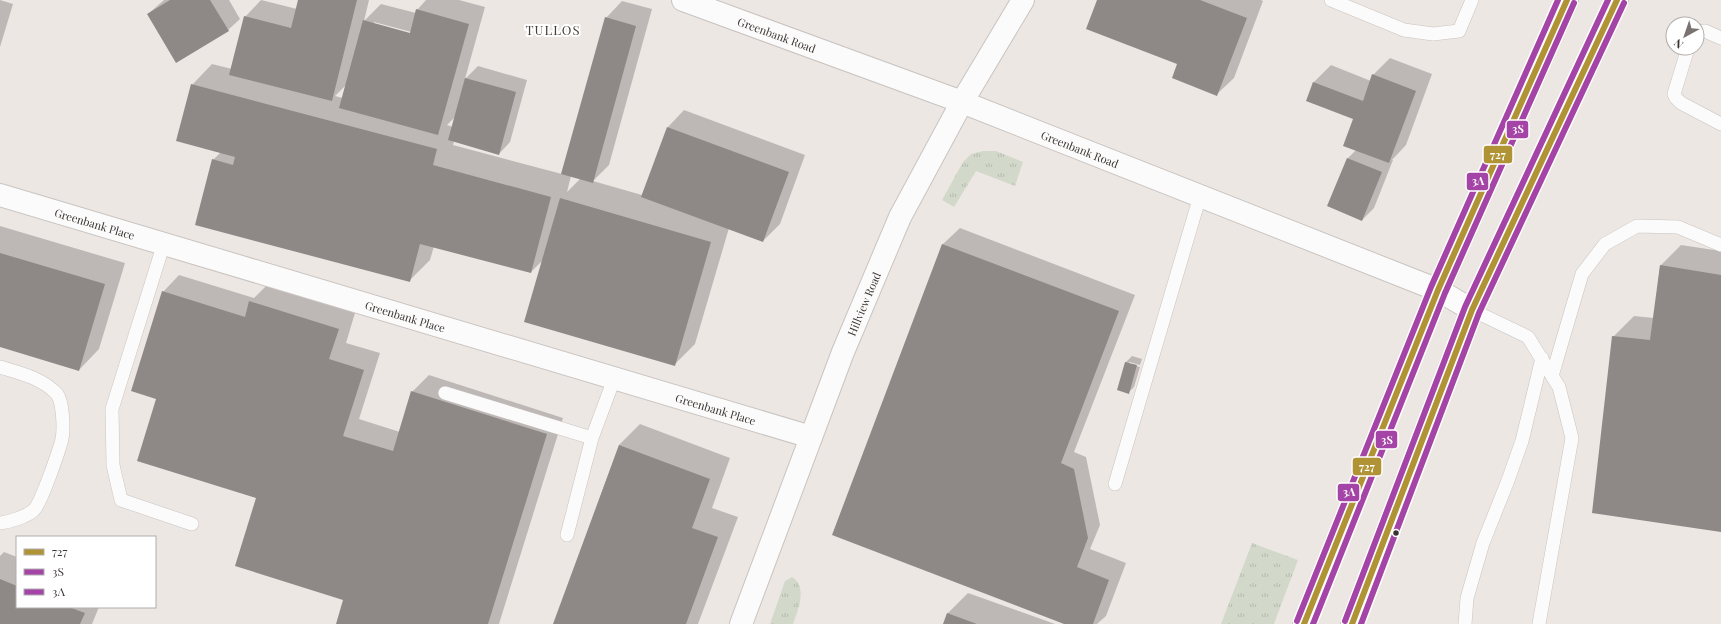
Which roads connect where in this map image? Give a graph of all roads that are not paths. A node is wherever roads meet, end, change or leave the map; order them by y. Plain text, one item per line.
1 (683, 0) edge
2 (1022, 0) edge
3 (1331, 0) edge
4 (1472, 0) edge
5 (1567, 0) edge
6 (1616, 0) edge
7 (1705, 31) edge
8 (1721, 38) edge
9 (1686, 56) edge
10 (962, 102) junction
11 (1721, 124) edge
12 (0, 195) edge
13 (1200, 196) junction
14 (164, 244) junction
15 (1721, 245) edge
16 (1438, 290) junction
17 (1472, 310) junction
18 (1542, 358) junction
19 (0, 367) edge
20 (1552, 376) junction
21 (614, 379) junction
22 (445, 393) dead end
23 (811, 437) junction
24 (592, 438) junction
25 (1115, 484) dead end
26 (0, 522) edge
27 (192, 524) dead end
28 (567, 535) dead end
29 (741, 624) edge
30 (1304, 624) edge
31 (1352, 624) edge
32 (1465, 624) edge
33 (1539, 624) edge

1 - 10 street, Greenbank Road
2 - 10 street, Hillview Road
3 - 4 lane
5 - 16 street
6 - 17 street
7 - 8 lane
9 - 11 lane
10 - 13 street, Greenbank Road
10 - 23 street, Hillview Road
12 - 14 street, Greenbank Place
13 - 16 street, Greenbank Road
13 - 25 lane
14 - 21 street, Greenbank Place
14 - 27 lane
15 - 20 lane
16 - 17 street, Greenbank Road
16 - 30 street
17 - 18 lane
17 - 31 street
18 - 20 lane
18 - 32 lane
19 - 26 lane
20 - 33 lane
21 - 23 street, Greenbank Place
21 - 24 lane
22 - 24 lane
23 - 29 street, Hillview Road
24 - 28 lane

